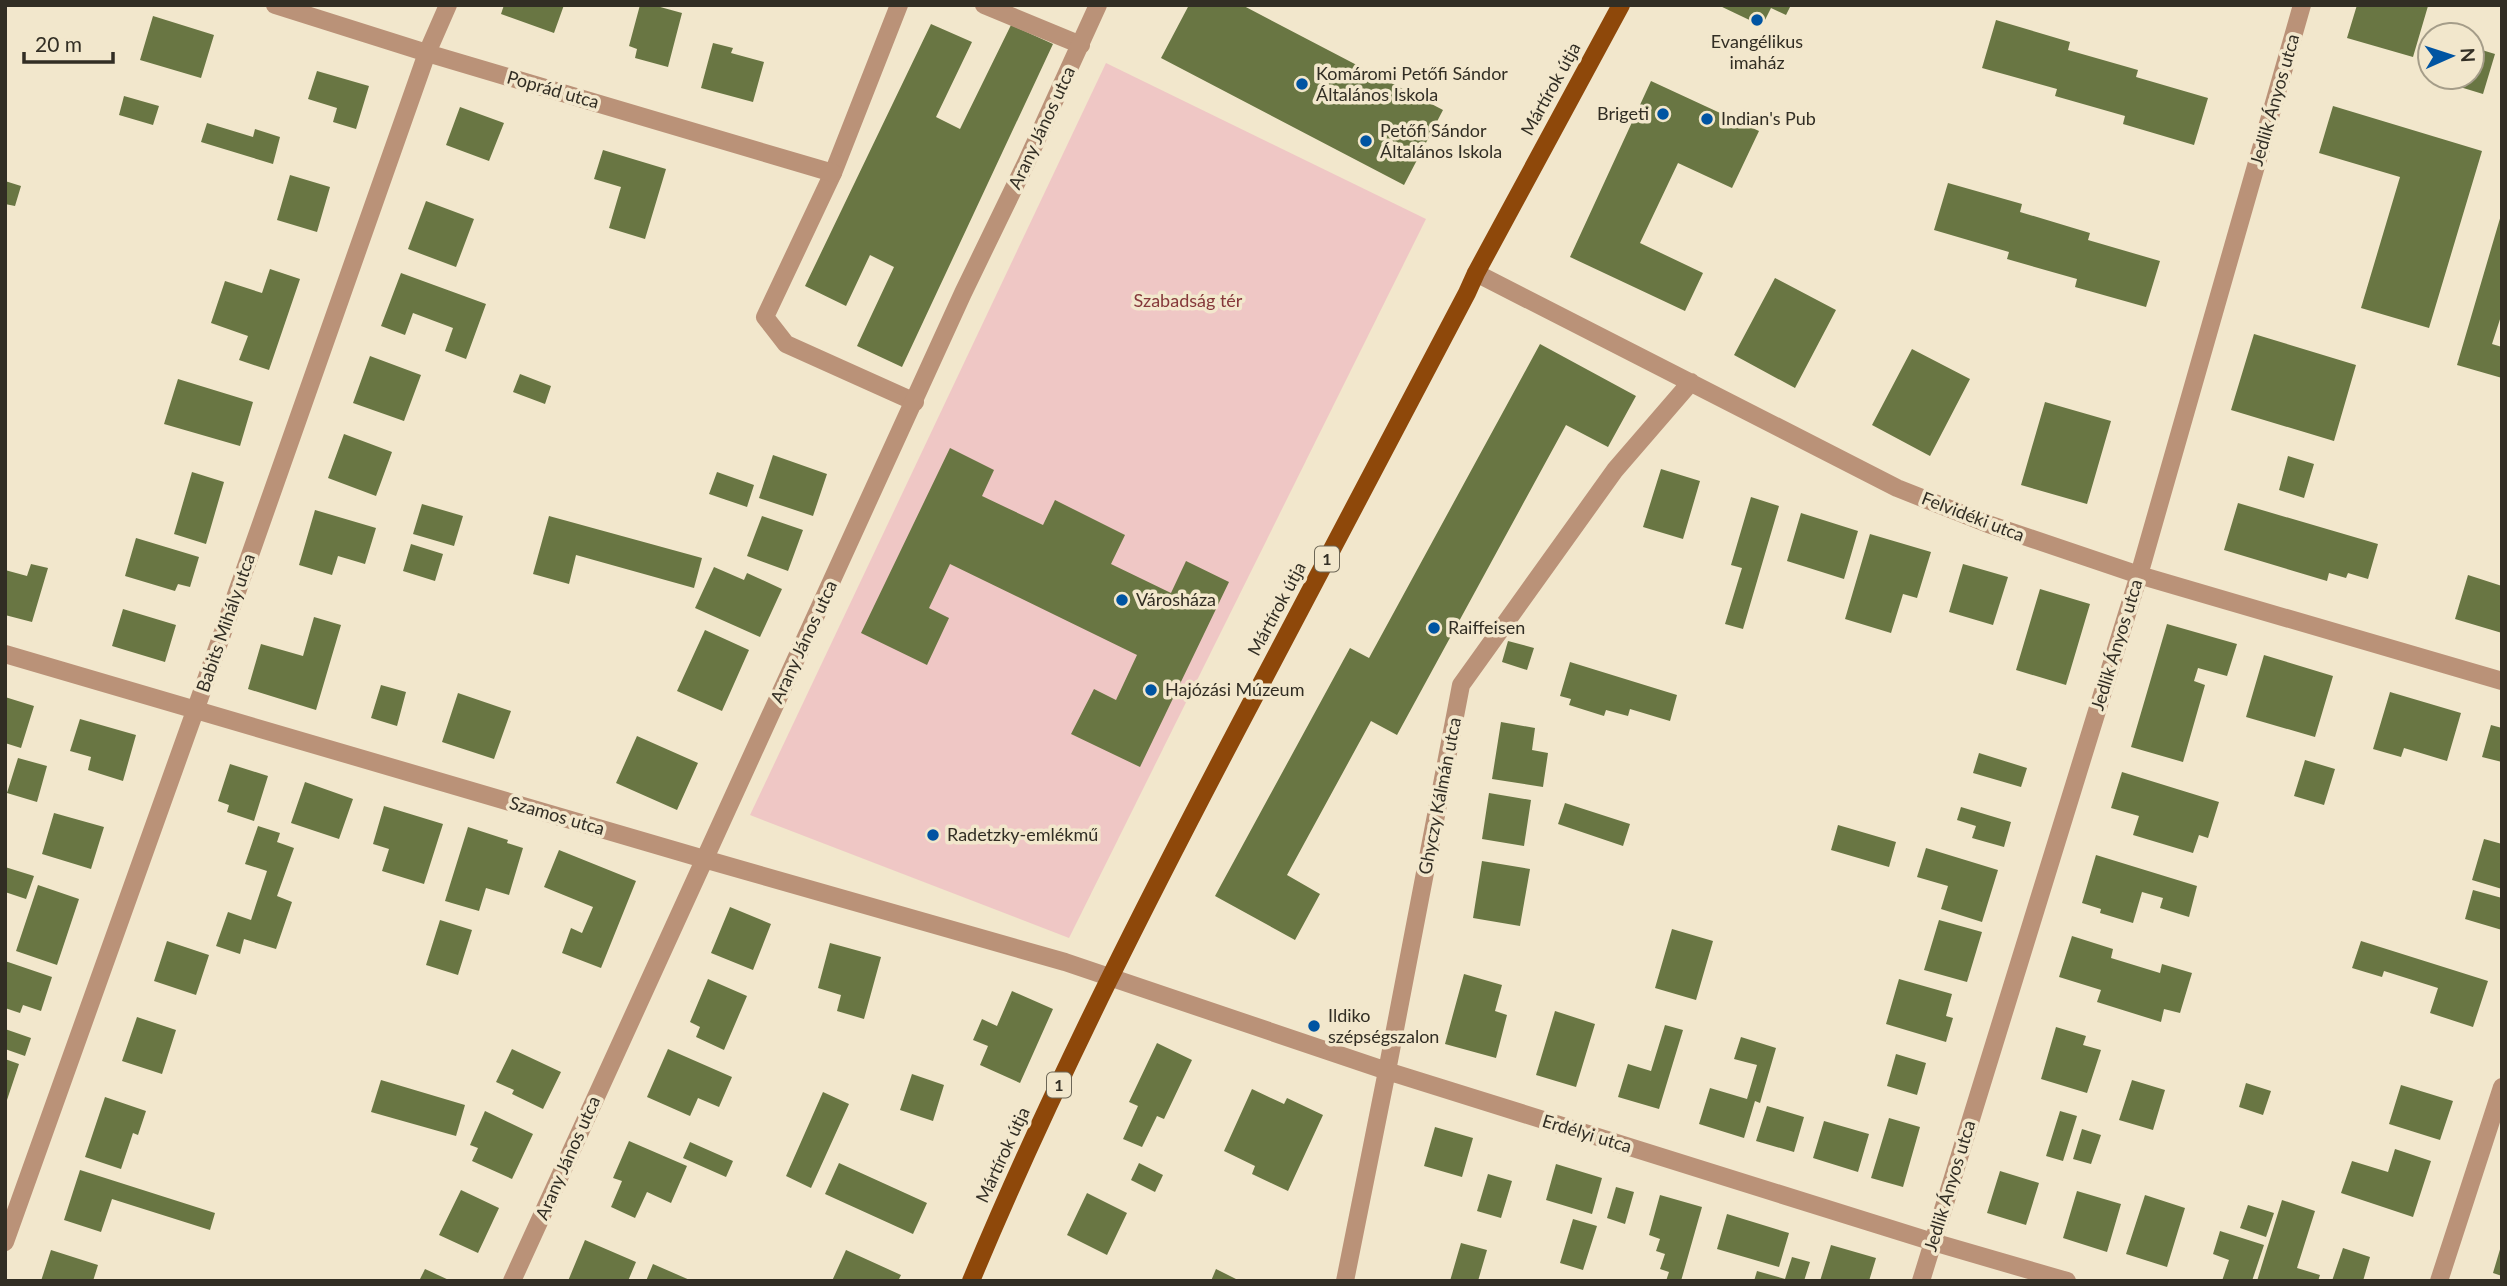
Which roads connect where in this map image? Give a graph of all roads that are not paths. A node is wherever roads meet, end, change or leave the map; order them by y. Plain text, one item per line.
1 (275, 5) edge
2 (448, 5) edge
3 (899, 5) edge
4 (984, 5) edge
5 (1098, 5) edge
6 (1621, 5) edge
7 (2302, 5) edge
8 (1081, 45) junction
9 (427, 53) junction
10 (832, 173) junction
11 (1476, 272) junction
12 (1691, 382) junction
13 (915, 402) junction
14 (2139, 575) junction
15 (5, 654) edge
16 (2502, 681) edge
17 (195, 711) junction
18 (704, 859) junction
19 (1109, 977) junction
20 (1388, 1072) junction
21 (2502, 1087) edge
22 (5, 1242) edge
23 (1933, 1242) junction
24 (512, 1281) edge
25 (971, 1281) edge
26 (1345, 1281) edge
27 (1921, 1281) edge
28 (2067, 1281) edge
29 (2439, 1281) edge

1 - 9 street, Poprád utca
2 - 9 street, Babits Mihály utca
3 - 10 street
4 - 8 street
5 - 8 street, Arany János utca
6 - 11 main road, Mártírok útja / 1
7 - 14 street, Jedlik Ányos utca
8 - 13 street, Arany János utca
9 - 10 street, Poprád utca
9 - 17 street, Babits Mihály utca
10 - 13 street
11 - 12 street, Felvidéki utca
11 - 19 main road, Mártírok útja / 1
12 - 14 street, Felvidéki utca
12 - 20 street, Ghyczy Kálmán utca
13 - 18 street, Arany János utca
14 - 16 street, Felvidéki utca
14 - 23 street, Jedlik Ányos utca
15 - 17 street, Szamos utca
17 - 18 street, Szamos utca
17 - 22 street, Babits Mihály utca
18 - 19 street, Szamos utca
18 - 24 street, Arany János utca
19 - 20 street, Erdélyi utca
19 - 25 main road, Mártírok útja / 1
20 - 23 street, Erdélyi utca
20 - 26 street, Ghyczy Kálmán utca
21 - 29 street
23 - 27 street, Jedlik Ányos utca
23 - 28 street, Erdélyi utca

